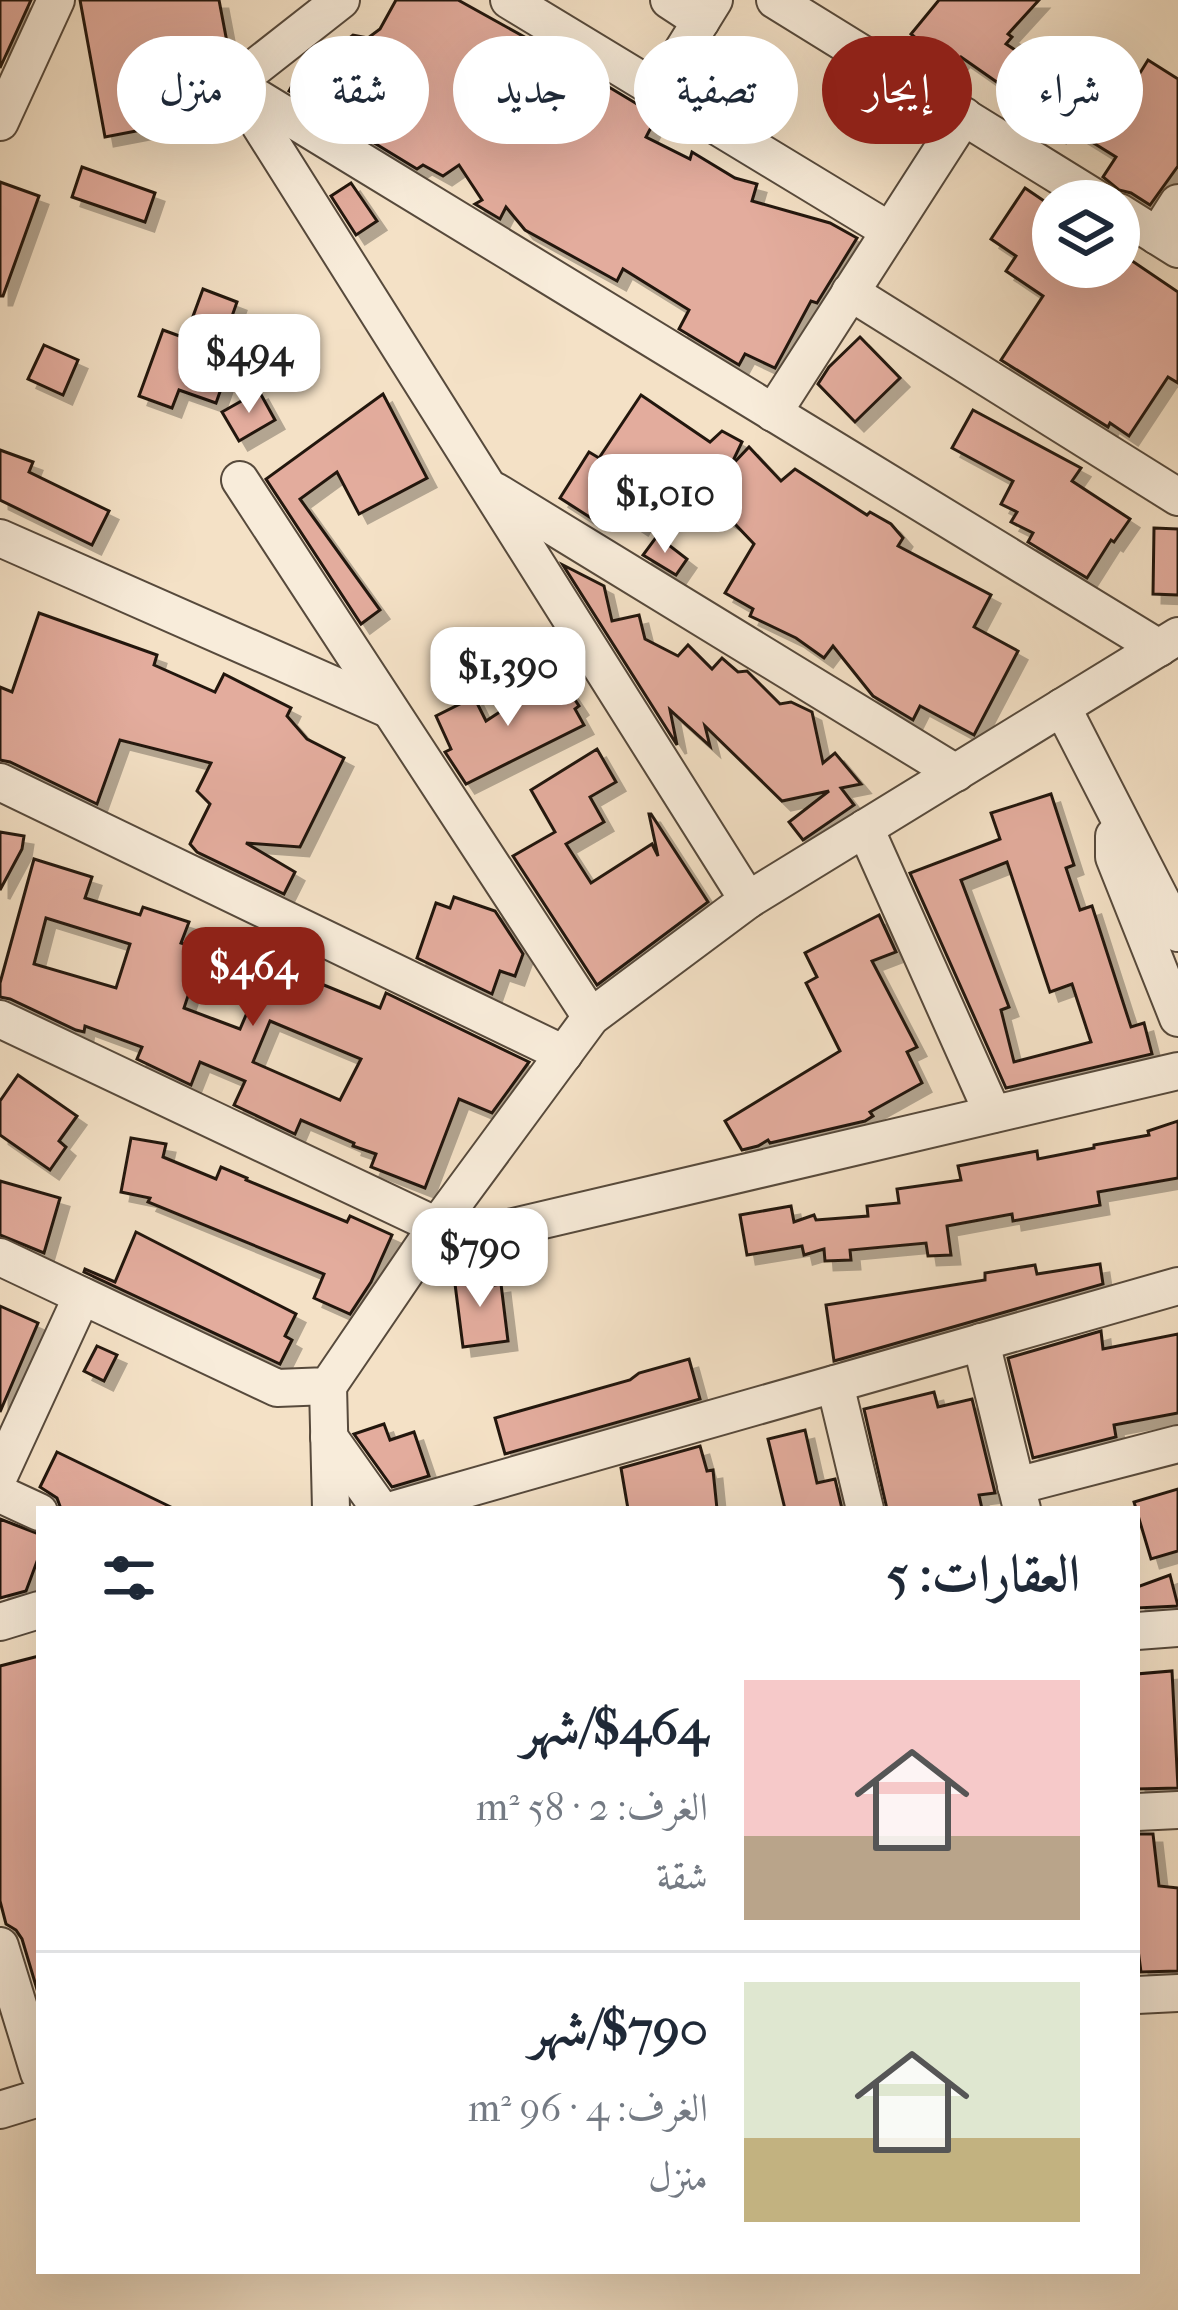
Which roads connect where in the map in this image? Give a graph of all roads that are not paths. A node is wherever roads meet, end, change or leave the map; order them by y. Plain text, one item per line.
1 (56, 0) edge
2 (341, 0) edge
3 (509, 0) edge
4 (669, 0) edge
5 (776, 0) edge
6 (707, 10) edge
7 (691, 36) edge
8 (834, 36) edge
9 (266, 59) edge
10 (10, 74) edge
11 (634, 76) edge
12 (266, 103) edge
13 (972, 121) edge
14 (0, 122) edge
15 (266, 135) edge
16 (747, 144) edge
17 (946, 144) edge
18 (1066, 180) edge
19 (1178, 203) edge
20 (1140, 225) edge
21 (890, 231) junction
22 (1167, 242) edge
23 (850, 292) junction
24 (773, 412) junction
25 (240, 480) dead end
26 (487, 486) junction
27 (1178, 497) edge
28 (0, 538) edge
29 (1168, 642) edge
30 (1062, 707) junction
31 (388, 709) junction
32 (956, 773) junction
33 (0, 782) edge
34 (1114, 808) junction
35 (865, 828) junction
36 (748, 900) junction
37 (1178, 933) edge
38 (591, 1017) junction
39 (1178, 1018) edge
40 (0, 1019) edge
41 (564, 1054) junction
42 (1178, 1071) edge
43 (993, 1114) junction
44 (436, 1226) junction
45 (0, 1257) edge
46 (1178, 1286) edge
47 (82, 1296) junction
48 (981, 1342) junction
49 (836, 1384) junction
50 (328, 1386) junction
51 (329, 1438) junction
52 (1178, 1444) edge
53 (0, 1474) edge
54 (1019, 1498) edge
55 (331, 1506) edge
56 (378, 1506) edge
57 (407, 1506) edge
58 (864, 1506) edge
59 (36, 1611) edge
60 (0, 1622) edge
61 (1178, 1628) edge
62 (1140, 1630) edge
63 (1178, 1810) edge
64 (1140, 1812) edge
65 (0, 1946) edge
66 (36, 2063) edge
67 (36, 2099) edge
68 (0, 2110) edge

1 - 10 street
2 - 9 street
3 - 11 street
4 - 6 street
5 - 8 street
6 - 7 street
10 - 14 street
12 - 24 street
13 - 18 street
15 - 26 street
16 - 21 street
17 - 21 street
19 - 22 street
20 - 22 street
21 - 23 street
23 - 24 street
23 - 27 street
24 - 29 street
25 - 31 street
26 - 32 street
26 - 36 street
28 - 31 street
29 - 30 street
30 - 32 street
30 - 34 street
31 - 38 street
32 - 35 street
33 - 41 street
34 - 37 street
34 - 39 street
35 - 36 street
35 - 43 street
36 - 38 street
38 - 41 street
40 - 44 street
41 - 44 street
42 - 43 street
43 - 44 street
44 - 50 street
45 - 47 street
46 - 48 street
47 - 50 street
47 - 53 street
48 - 49 street
48 - 54 street
49 - 57 street
49 - 58 street
50 - 51 street
51 - 55 street
51 - 56 street
52 - 54 street
59 - 60 street
61 - 62 street
63 - 64 street
65 - 66 street
67 - 68 street

